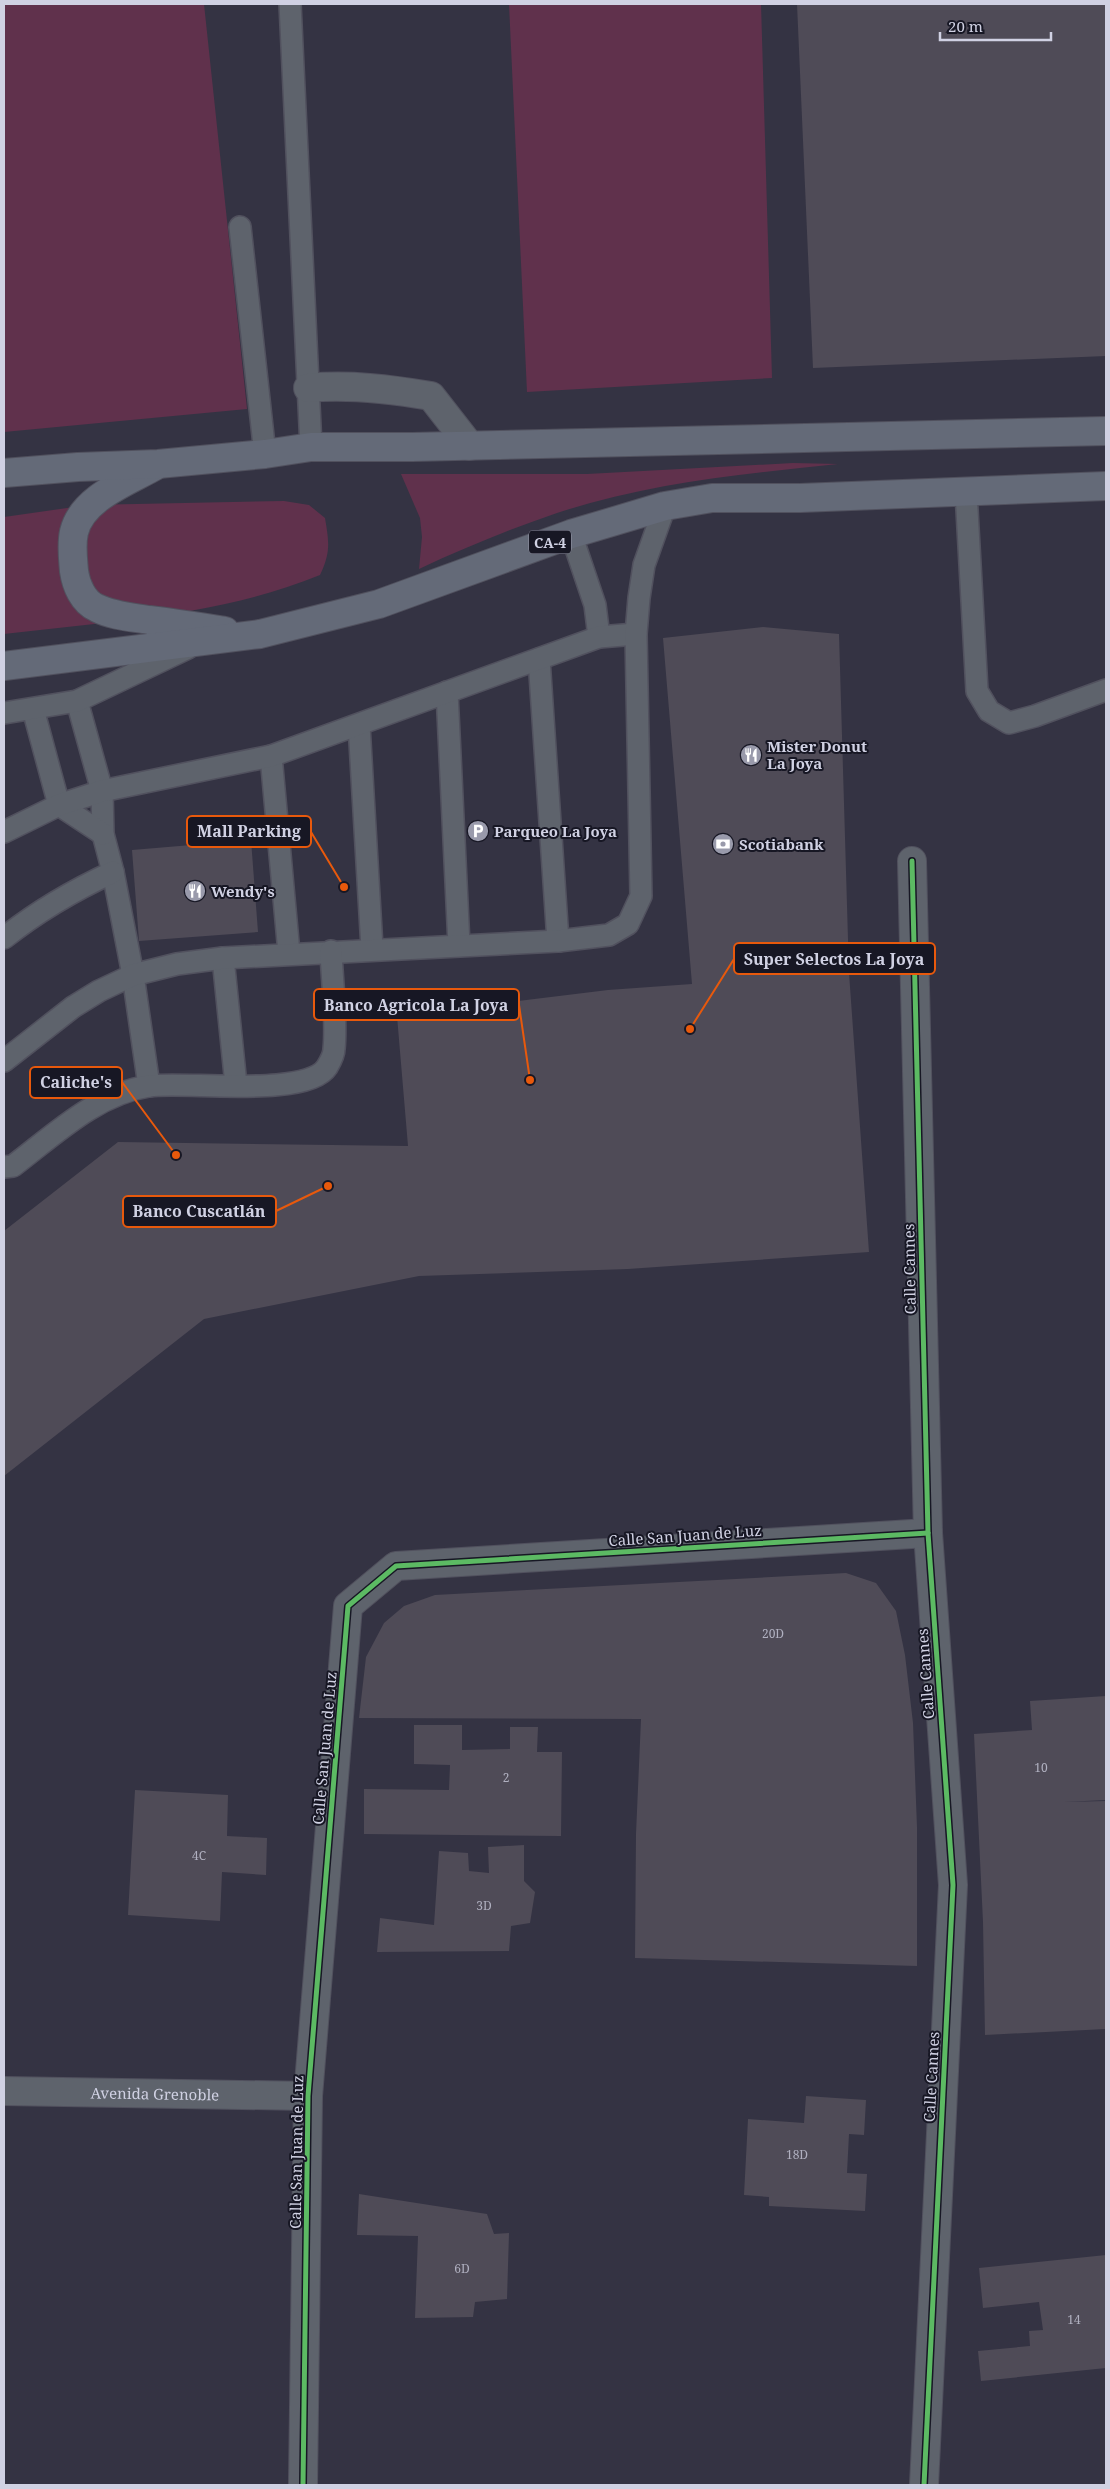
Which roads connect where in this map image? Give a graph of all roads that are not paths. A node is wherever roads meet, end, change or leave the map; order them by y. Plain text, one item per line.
1 (290, 4) edge
2 (240, 227) dead end
3 (308, 388) junction
4 (1106, 431) edge
5 (470, 446) junction
6 (311, 447) junction
7 (265, 454) junction
8 (158, 464) junction
9 (4, 473) edge
10 (1106, 486) edge
11 (966, 492) junction
12 (665, 506) junction
13 (570, 534) junction
14 (636, 634) junction
15 (255, 635) junction
16 (599, 636) junction
17 (197, 644) junction
18 (539, 660) junction
19 (4, 666) edge
20 (1106, 690) edge
21 (447, 692) junction
22 (77, 701) junction
23 (33, 709) junction
24 (4, 713) edge
25 (359, 725) junction
26 (270, 756) junction
27 (102, 791) junction
28 (59, 805) junction
29 (4, 832) edge
30 (103, 834) junction
31 (912, 861) dead end
32 (113, 872) junction
33 (4, 938) edge
34 (558, 941) junction
35 (459, 945) junction
36 (372, 948) junction
37 (331, 950) junction
38 (289, 954) junction
39 (223, 958) junction
40 (133, 975) junction
41 (4, 1061) edge
42 (149, 1086) junction
43 (236, 1086) junction
44 (4, 1166) edge
45 (928, 1533) junction
46 (4, 2091) edge
47 (308, 2096) junction
48 (303, 2485) edge
49 (924, 2485) edge

1 - 3 lane
2 - 7 lane
3 - 5 street
3 - 6 lane
4 - 5 highway
5 - 6 highway
6 - 7 highway
7 - 8 highway
8 - 9 highway
8 - 15 highway
10 - 11 highway, CA-4
11 - 12 highway, CA-4
11 - 20 lane
12 - 13 highway, CA-4
12 - 14 lane
13 - 15 highway, CA-4
13 - 16 lane
14 - 16 lane
14 - 34 lane
15 - 17 highway, CA-4
16 - 18 lane
17 - 19 highway, CA-4
17 - 22 lane
18 - 21 lane
18 - 34 lane
21 - 25 lane
21 - 35 lane
22 - 23 lane
22 - 27 lane
23 - 24 lane
23 - 28 lane
25 - 26 lane
25 - 36 lane
26 - 27 lane
26 - 38 lane
27 - 28 lane
27 - 30 lane
28 - 29 lane
28 - 30 lane
30 - 32 lane
31 - 45 street, Calle Cannes
32 - 33 lane
32 - 40 lane
34 - 35 lane
35 - 36 lane
36 - 37 lane
37 - 38 lane
37 - 43 lane
38 - 39 lane
39 - 40 lane
39 - 43 lane
40 - 41 lane
40 - 42 lane
42 - 43 lane
42 - 44 lane
45 - 47 street, Calle San Juan de Luz
45 - 49 street, Calle Cannes
46 - 47 street, Avenida Grenoble
47 - 48 street, Calle San Juan de Luz

